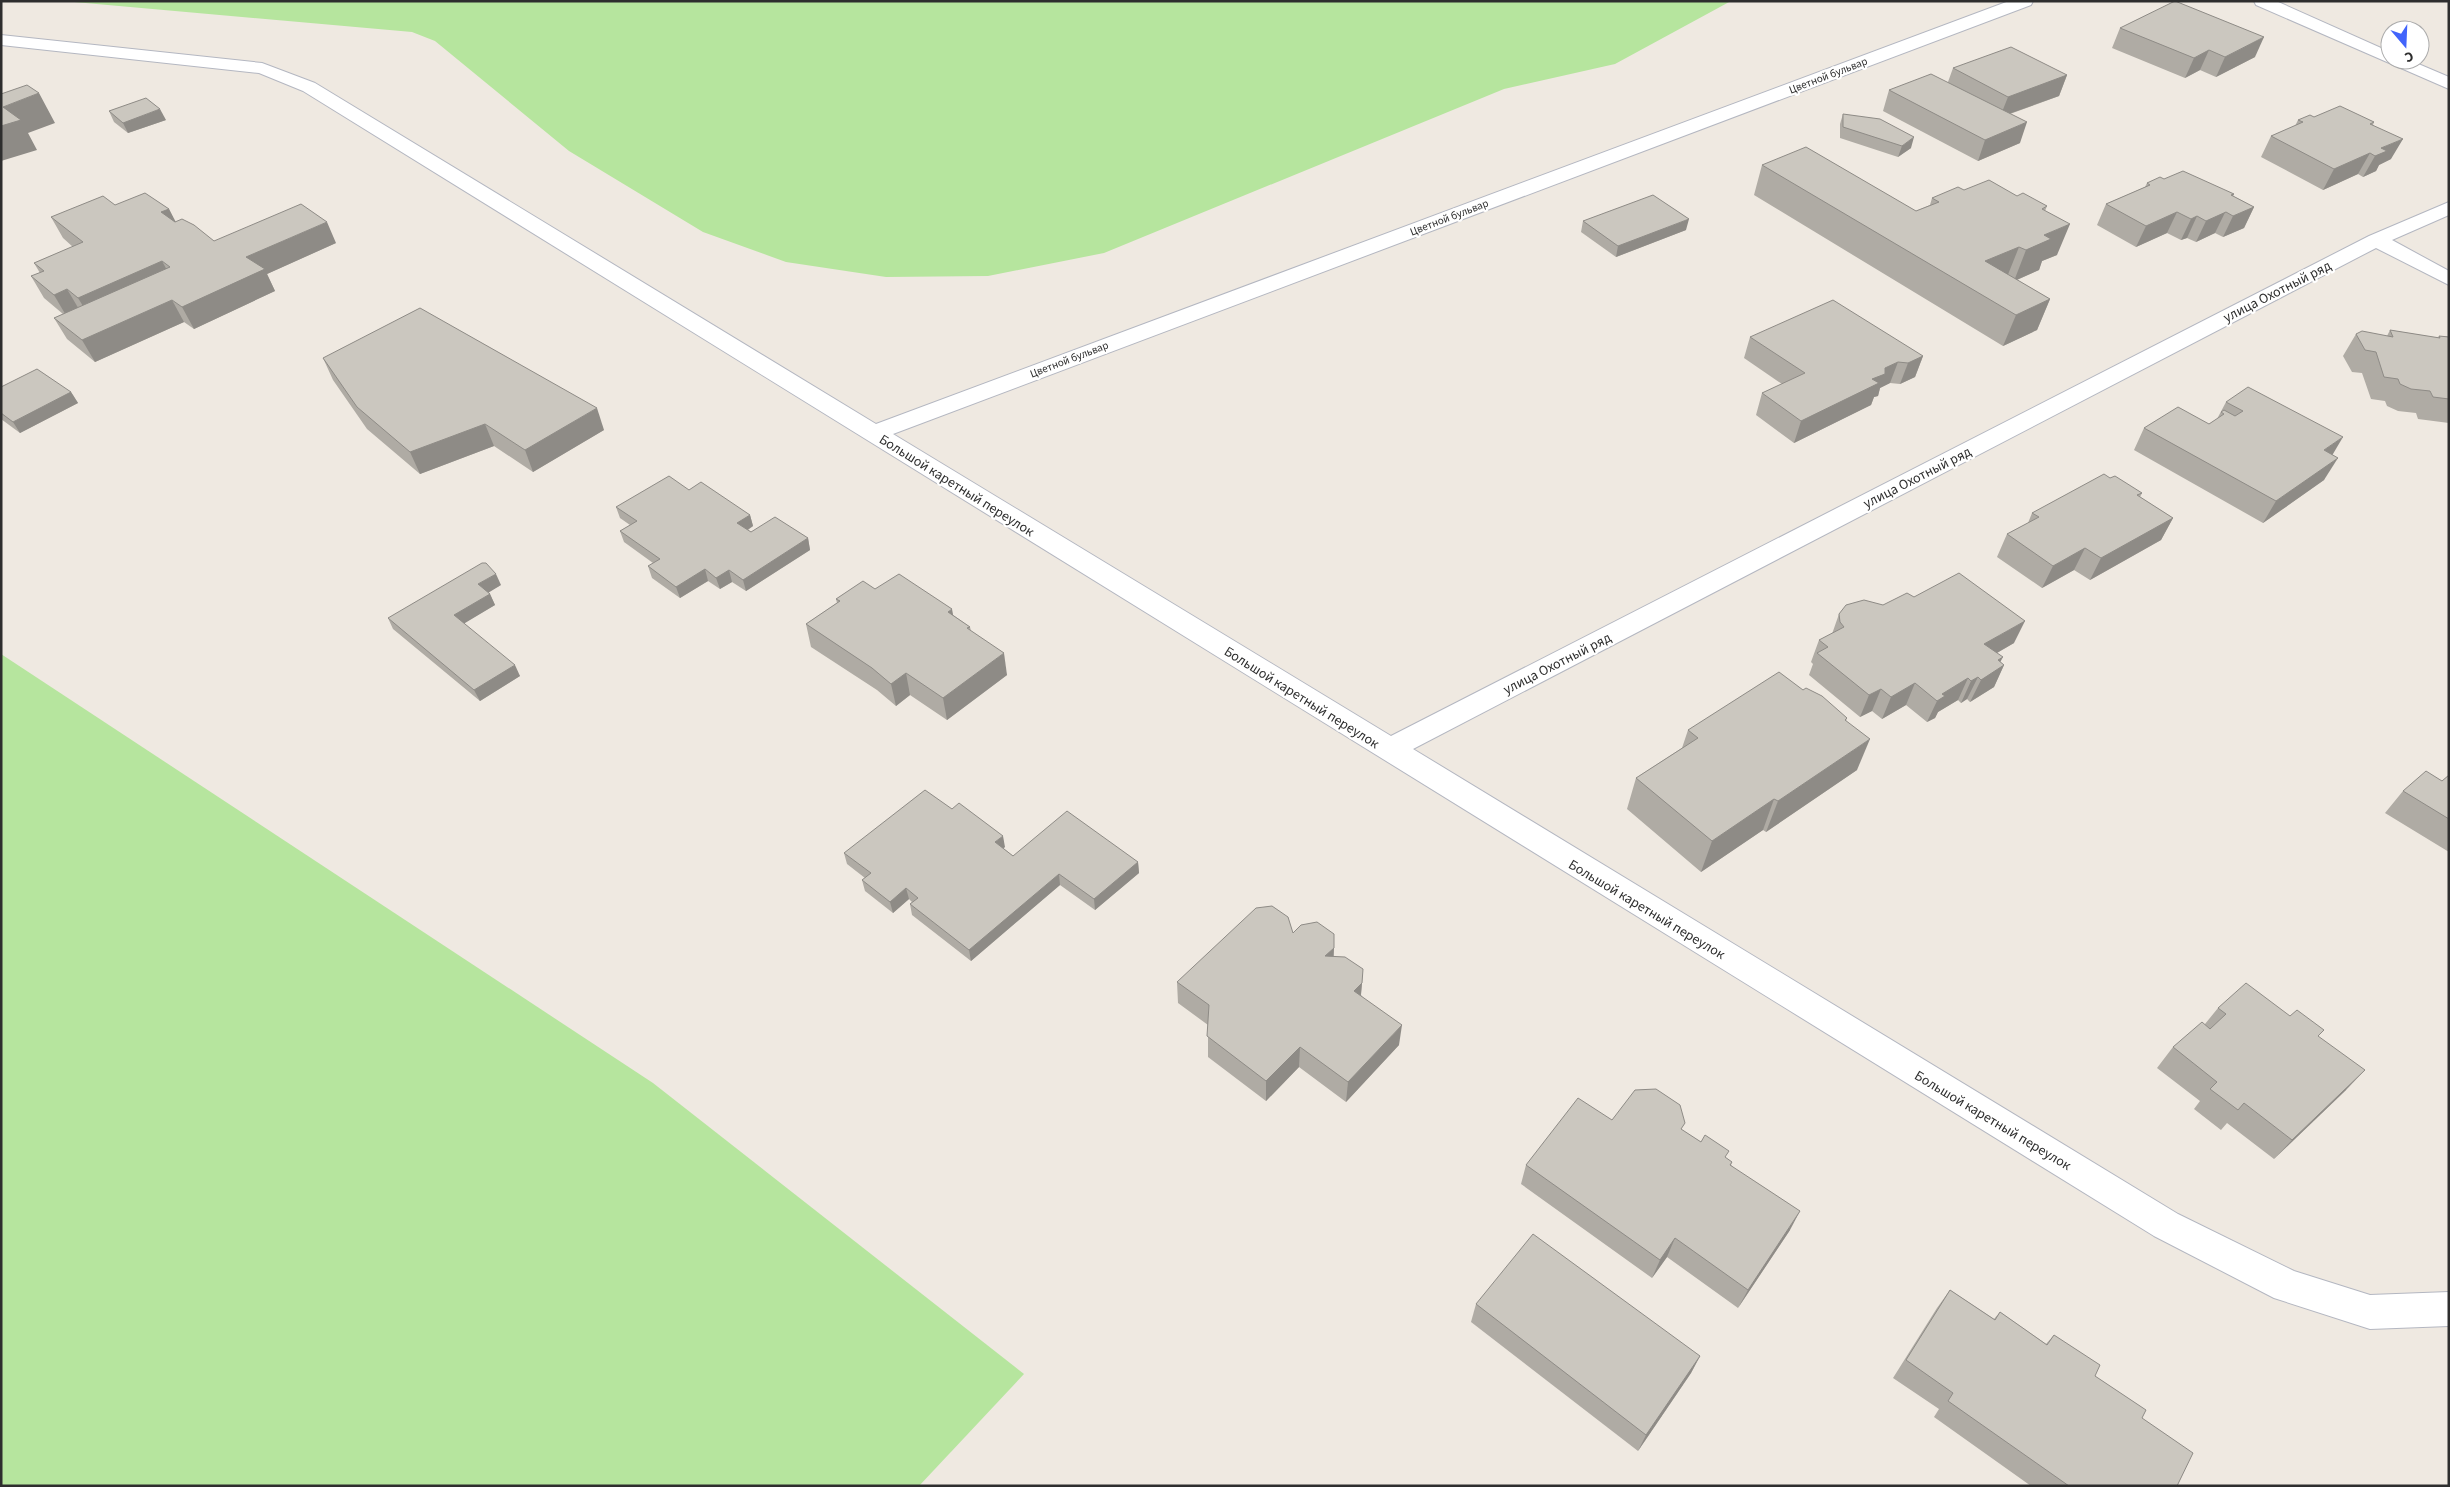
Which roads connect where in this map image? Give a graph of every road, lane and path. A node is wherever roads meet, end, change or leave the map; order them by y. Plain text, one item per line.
1 (2025, 1) edge
2 (2262, 1) edge
3 (1, 40) edge
4 (2380, 54) edge
5 (2417, 70) edge
6 (2449, 84) edge
7 (2449, 208) edge
8 (2376, 240) junction
9 (2449, 279) edge
10 (873, 433) junction
11 (1388, 750) junction
12 (2449, 1309) edge

1 - 10 street, Цветной бульвар
2 - 4 street
3 - 10 street, Большой каретный переулок
5 - 6 street
7 - 8 street, улица Охотный ряд
8 - 9 street
8 - 11 street, улица Охотный ряд
10 - 11 street, Большой каретный переулок
11 - 12 street, Большой каретный переулок

